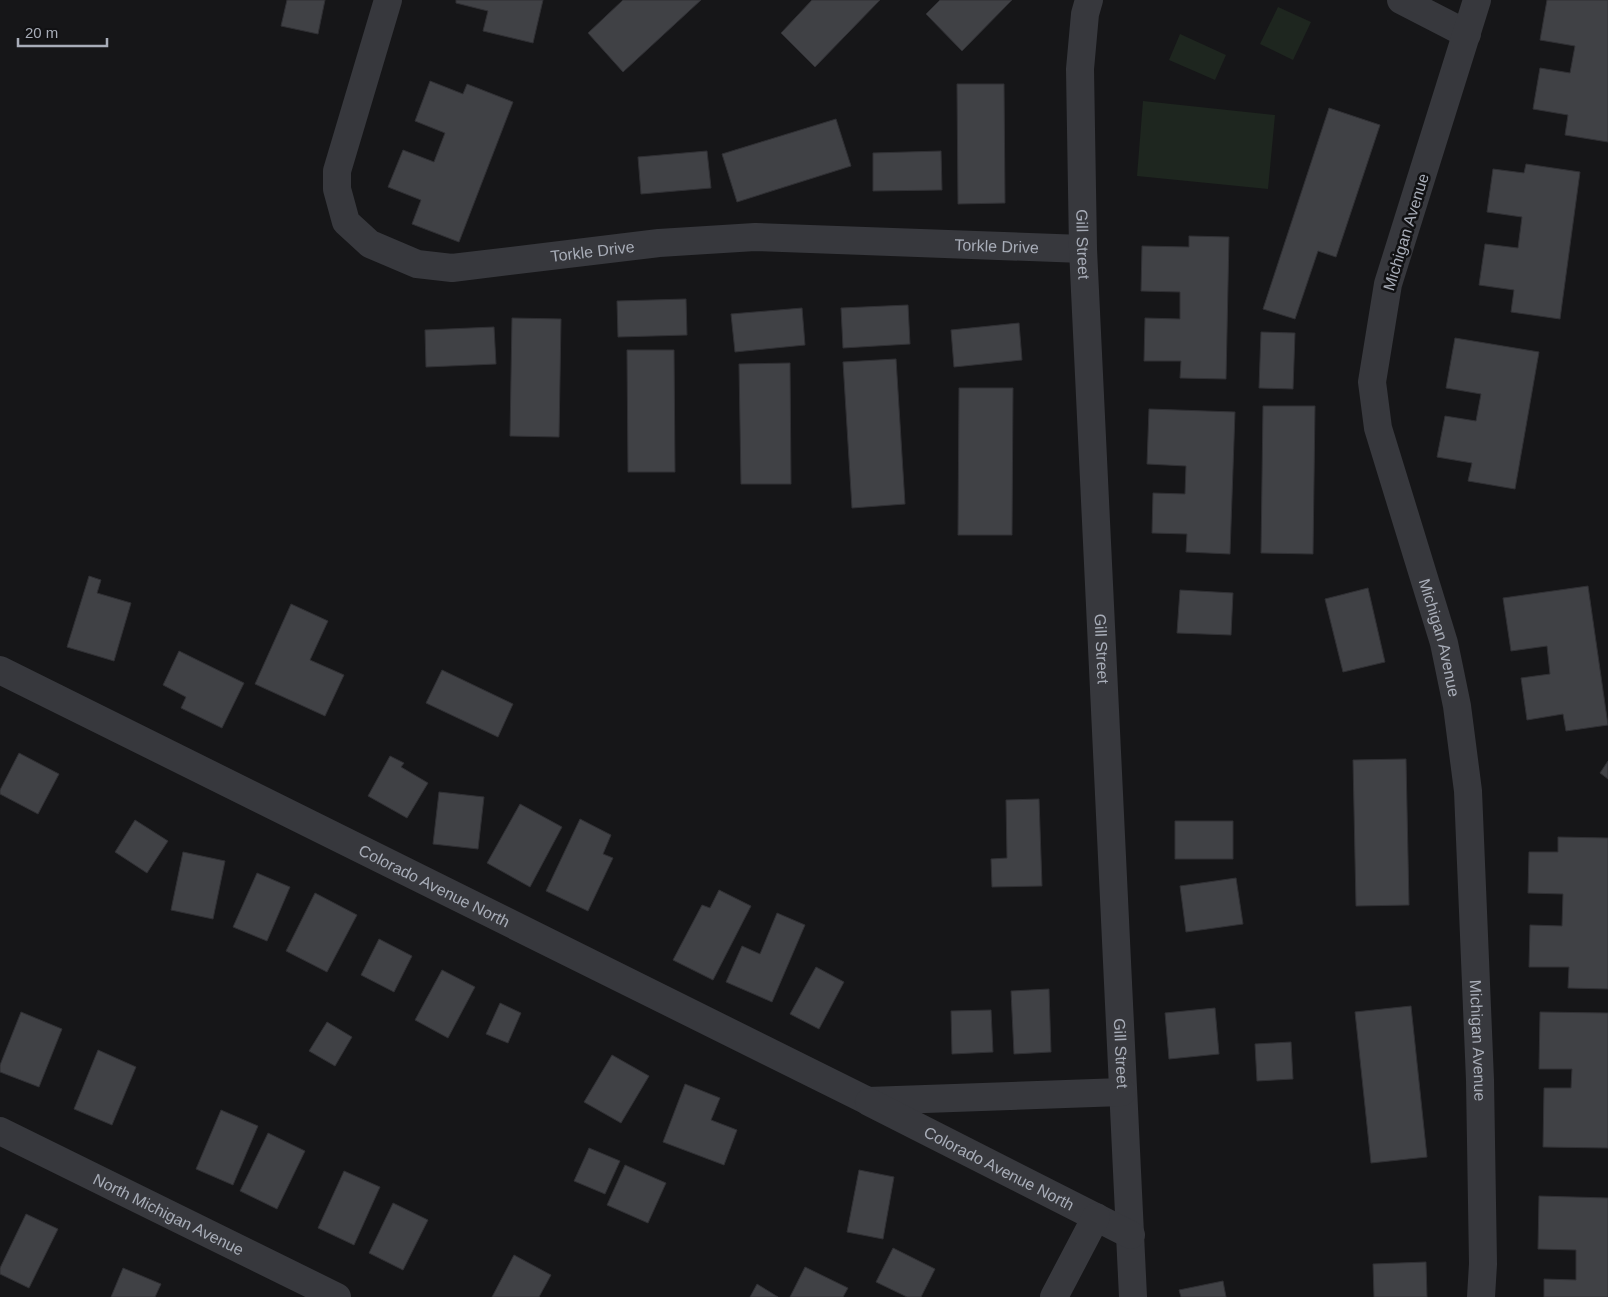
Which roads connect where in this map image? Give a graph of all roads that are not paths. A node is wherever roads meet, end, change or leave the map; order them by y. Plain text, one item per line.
1 (388, 0) edge
2 (1089, 0) edge
3 (1400, 0) edge
4 (1477, 0) edge
5 (1467, 34) junction
6 (1083, 249) junction
7 (0, 670) edge
8 (1122, 1092) junction
9 (868, 1101) junction
10 (0, 1131) edge
11 (1096, 1217) junction
12 (1131, 1235) junction
13 (337, 1297) edge
14 (1054, 1297) edge
15 (1133, 1297) edge
16 (1481, 1297) edge

1 - 6 street, Torkle Drive
2 - 6 street, Gill Street
3 - 5 street
4 - 5 street, Michigan Avenue
5 - 16 street, Michigan Avenue
6 - 8 street, Gill Street
7 - 9 street, Colorado Avenue North
8 - 9 street, Colorado Avenue North
8 - 12 street, Gill Street
9 - 11 street, Colorado Avenue North
10 - 13 street, North Michigan Avenue
11 - 12 street, Colorado Avenue North
11 - 14 street
12 - 15 street, Gill Street

